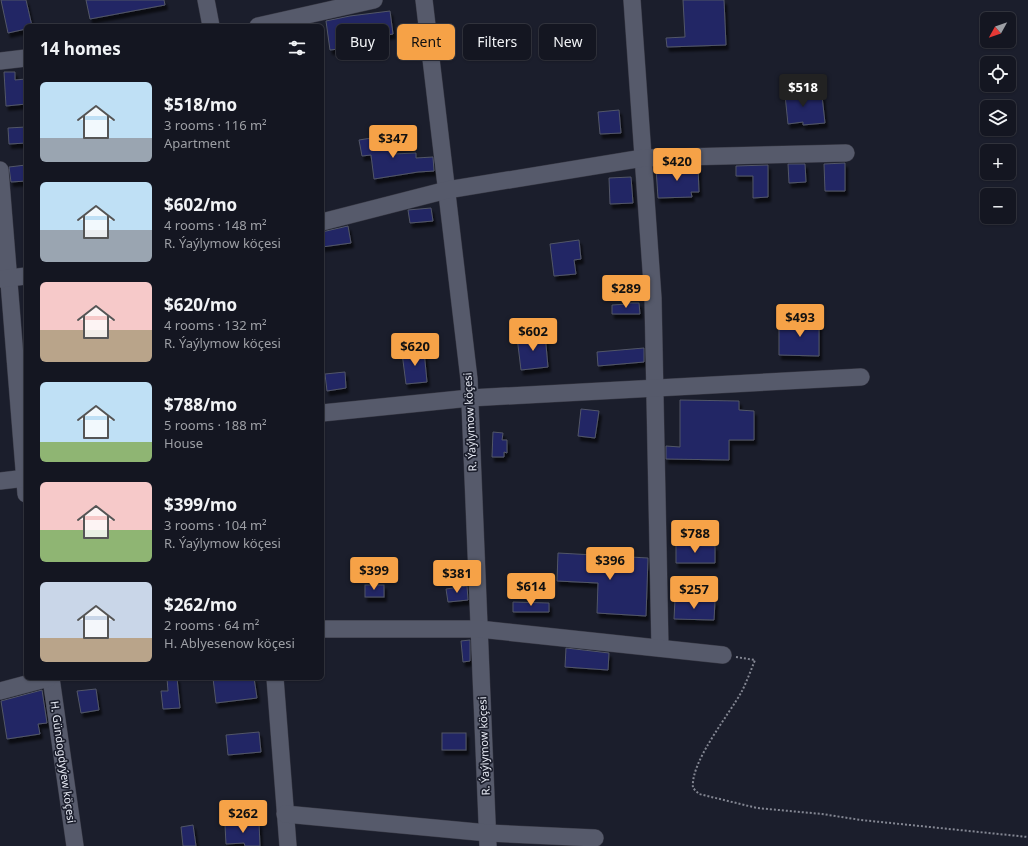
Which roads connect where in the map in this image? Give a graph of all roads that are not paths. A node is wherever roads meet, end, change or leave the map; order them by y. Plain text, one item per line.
1 (206, 0) edge
2 (374, 0) edge
3 (424, 0) edge
4 (632, 0) edge
5 (211, 24) edge
6 (267, 24) edge
7 (24, 58) edge
8 (0, 61) edge
9 (846, 153) dead end
10 (643, 158) junction
11 (0, 170) edge
12 (446, 190) junction
13 (324, 221) edge
14 (12, 278) edge
15 (861, 377) dead end
16 (655, 388) junction
17 (470, 398) junction
18 (324, 413) edge
19 (24, 468) edge
20 (0, 481) edge
21 (24, 484) edge
22 (324, 629) edge
23 (480, 629) junction
24 (660, 648) junction
25 (723, 655) road end
26 (42, 680) edge
27 (50, 680) edge
28 (275, 680) edge
29 (0, 691) edge
30 (285, 814) junction
31 (595, 838) dead end
32 (488, 840) edge
33 (75, 846) edge
34 (288, 846) edge

1 - 5 street
2 - 6 street
3 - 12 street, R. Ýaýlymow köçesi
4 - 10 street
7 - 8 street
9 - 10 street
10 - 12 street
10 - 16 street
11 - 14 street
12 - 13 street
12 - 17 street, R. Ýaýlymow köçesi
14 - 19 street
15 - 16 street
16 - 17 street
16 - 24 street
17 - 18 street
17 - 23 street, R. Ýaýlymow köçesi
20 - 21 street
22 - 23 street
23 - 24 street
23 - 32 street, R. Ýaýlymow köçesi
24 - 25 street
26 - 29 street
27 - 33 street, H. Gündogdyýew köçesi
28 - 30 street
30 - 32 street
30 - 34 street
31 - 32 street

